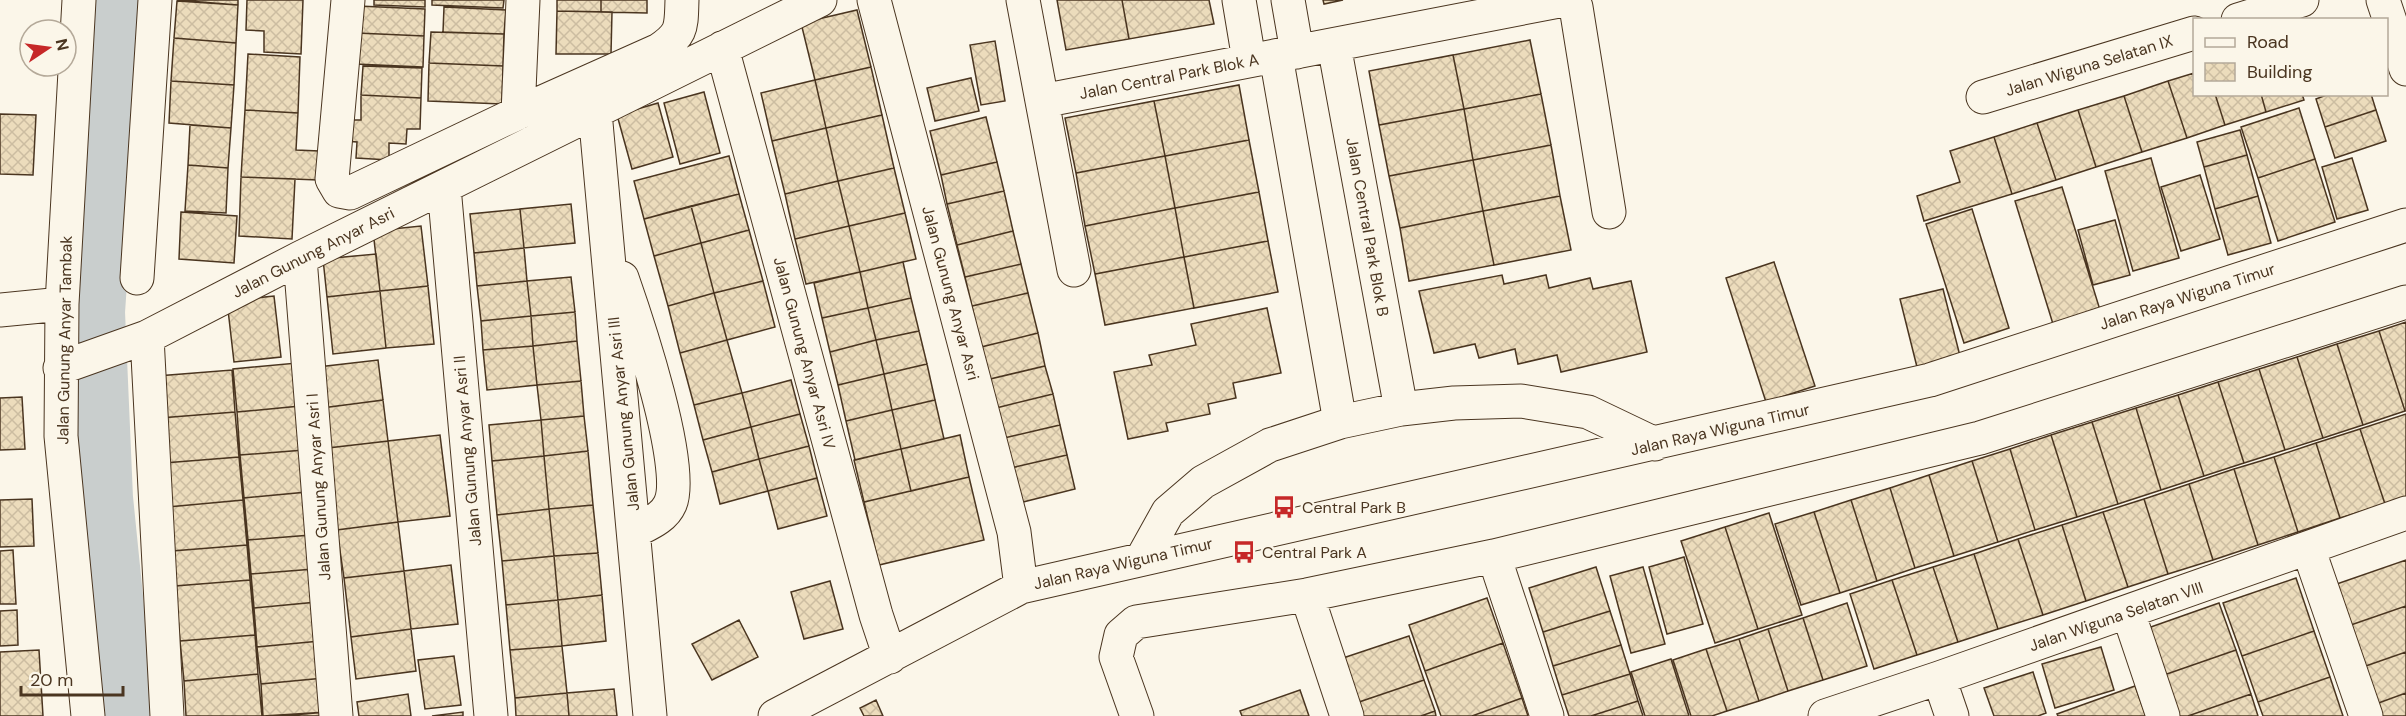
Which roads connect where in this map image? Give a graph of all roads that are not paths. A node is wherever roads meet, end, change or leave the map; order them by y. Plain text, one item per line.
1 (79, 0) edge
2 (155, 0) edge
3 (348, 0) edge
4 (523, 0) edge
5 (820, 0) edge
6 (874, 0) edge
7 (1023, 0) edge
8 (1239, 0) edge
9 (1288, 0) edge
10 (1564, 0) edge
11 (1569, 0) edge
12 (2302, 0) edge
13 (2383, 0) edge
14 (1501, 6) edge
15 (682, 10) edge
16 (2244, 18) edge
17 (2193, 33) edge
18 (1334, 45) junction
19 (722, 48) junction
20 (1274, 56) junction
21 (2406, 69) edge
22 (1983, 97) dead end
23 (1042, 101) junction
24 (595, 112) junction
25 (518, 113) junction
26 (444, 186) junction
27 (1610, 212) dead end
28 (2406, 225) edge
29 (604, 228) junction
30 (300, 258) junction
31 (1074, 270) dead end
32 (137, 278) dead end
33 (2406, 302) edge
34 (62, 304) junction
35 (0, 310) edge
36 (140, 340) junction
37 (75, 364) junction
38 (1401, 409) junction
39 (1340, 422) junction
40 (1655, 444) junction
41 (2406, 513) edge
42 (635, 531) junction
43 (2308, 548) junction
44 (1494, 556) junction
45 (1143, 557) junction
46 (1021, 587) junction
47 (1307, 595) junction
48 (2128, 612) junction
49 (891, 657) junction
50 (1939, 678) junction
51 (88, 716) edge
52 (167, 716) edge
53 (336, 716) edge
54 (491, 716) edge
55 (650, 716) edge
56 (775, 716) edge
57 (1137, 716) edge
58 (1347, 716) edge
59 (1547, 716) edge
60 (1825, 716) edge
61 (1953, 716) edge
62 (2163, 716) edge
63 (2366, 716) edge

1 - 34 street, Jalan Gunung Anyar Tambak
2 - 32 street
3 - 25 street
4 - 25 street
5 - 19 street, Jalan Gunung Anyar Asri
6 - 46 street, Jalan Gunung Anyar Asri
7 - 23 street
8 - 20 street
9 - 20 street
10 - 14 street
11 - 27 street
12 - 16 street
13 - 21 street
14 - 18 street
15 - 25 street
17 - 22 street, Jalan Wiguna Selatan IX
18 - 20 street
18 - 38 street, Jalan Central Park Blok B
19 - 24 street, Jalan Gunung Anyar Asri
19 - 49 street, Jalan Gunung Anyar Asri IV
20 - 23 street, Jalan Central Park Blok A
20 - 39 street, Jalan Central Park Blok A
23 - 31 street
24 - 26 street, Jalan Gunung Anyar Asri
24 - 29 street, Jalan Gunung Anyar Asri III
26 - 30 street, Jalan Gunung Anyar Asri
26 - 54 street, Jalan Gunung Anyar Asri II
28 - 40 street, Jalan Raya Wiguna Timur
29 - 42 street, Jalan Gunung Anyar Asri III
29 - 42 street
30 - 36 street, Jalan Gunung Anyar Asri
30 - 53 street, Jalan Gunung Anyar Asri I
33 - 44 street
34 - 35 street
34 - 37 street, Jalan Gunung Anyar Tambak
36 - 37 street, Jalan Gunung Anyar Asri
36 - 52 street
37 - 51 street, Jalan Gunung Anyar Tambak
38 - 39 street
38 - 40 street
39 - 45 street
40 - 45 street, Jalan Raya Wiguna Timur
41 - 43 street, Jalan Wiguna Selatan VIII
42 - 55 street, Jalan Gunung Anyar Asri III
43 - 48 street, Jalan Wiguna Selatan VIII
43 - 63 street
44 - 47 street
44 - 59 street
45 - 46 street, Jalan Raya Wiguna Timur
46 - 49 street, Jalan Raya Wiguna Timur
47 - 57 street
47 - 58 street
48 - 50 street, Jalan Wiguna Selatan VIII
48 - 62 street
49 - 56 street, Jalan Raya Wiguna Timur
50 - 60 street, Jalan Wiguna Selatan VIII
50 - 61 street

